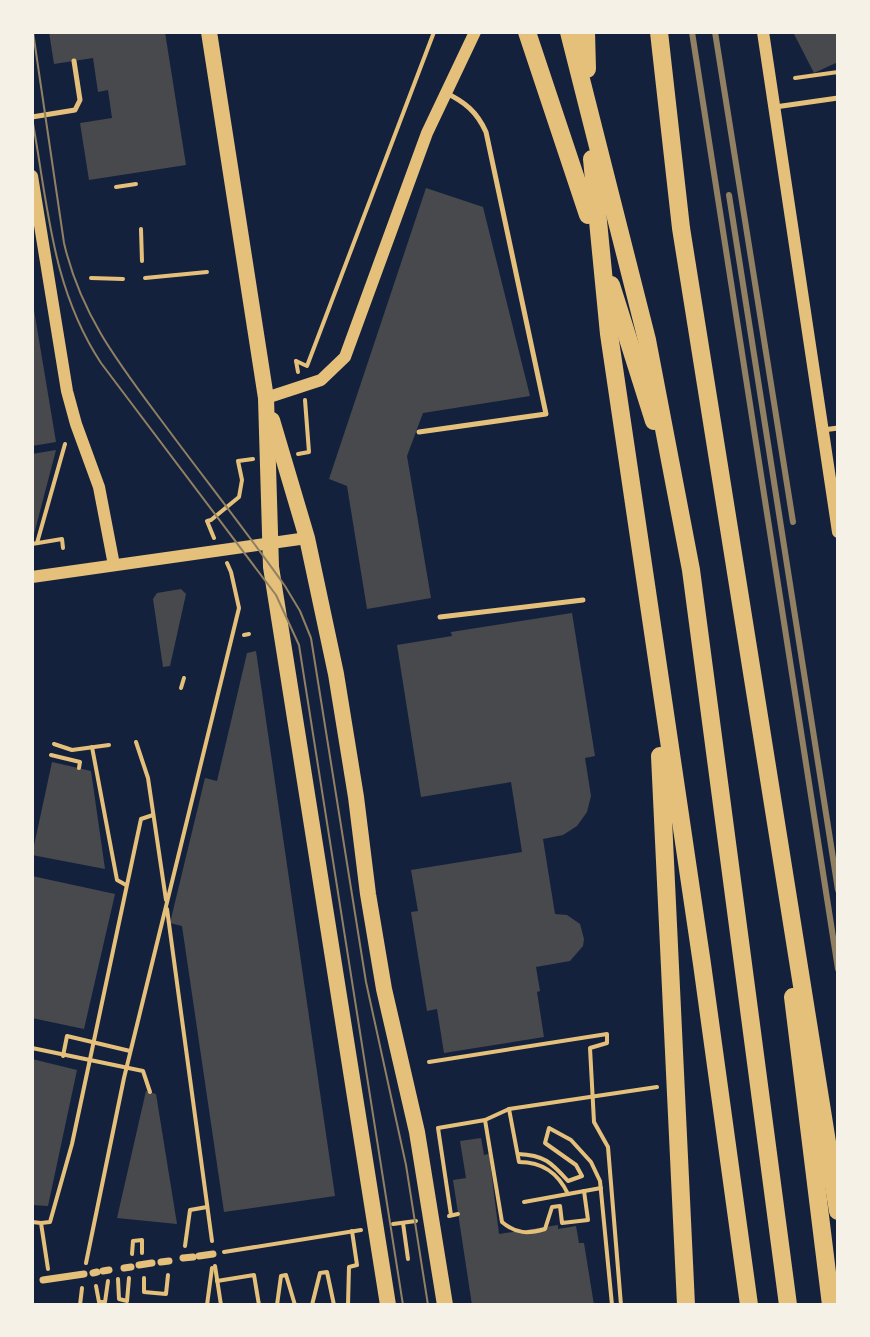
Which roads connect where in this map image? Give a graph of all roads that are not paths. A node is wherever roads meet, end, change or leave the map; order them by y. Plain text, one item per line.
1 (209, 32) edge
2 (475, 32) edge
3 (527, 32) edge
4 (569, 32) edge
5 (586, 32) edge
6 (659, 32) edge
7 (763, 32) edge
8 (74, 61) dead end
9 (445, 92) junction
10 (838, 98) edge
11 (774, 108) junction
12 (32, 117) edge
13 (32, 176) edge
14 (266, 398) junction
15 (838, 428) edge
16 (823, 430) junction
17 (419, 432) dead end
18 (680, 508) junction
19 (838, 532) edge
20 (307, 538) junction
21 (269, 544) junction
22 (114, 565) junction
23 (32, 577) edge
24 (583, 600) dead end
25 (440, 617) dead end
26 (653, 638) junction
27 (760, 728) junction
28 (838, 1211) edge
29 (213, 1254) road end
30 (183, 1258) road end
31 (161, 1262) dead end
32 (46, 1280) road end
33 (388, 1305) edge
34 (445, 1305) edge
35 (686, 1305) edge
36 (749, 1305) edge
37 (788, 1305) edge
38 (831, 1305) edge

1 - 14 main road
2 - 9 street
3 - 18 highway
4 - 18 highway
5 - 26 highway
6 - 27 highway
7 - 11 street
8 - 12 lane
9 - 14 street
9 - 17 lane
10 - 11 lane
11 - 16 street
13 - 22 street
14 - 20 main road
14 - 21 main road
15 - 16 lane
16 - 19 street
18 - 37 highway
20 - 21 street
20 - 34 main road
21 - 22 street
21 - 33 main road
22 - 23 street
24 - 25 lane
26 - 35 highway
26 - 36 highway
27 - 28 highway
27 - 38 highway
29 - 30 street
31 - 32 street

